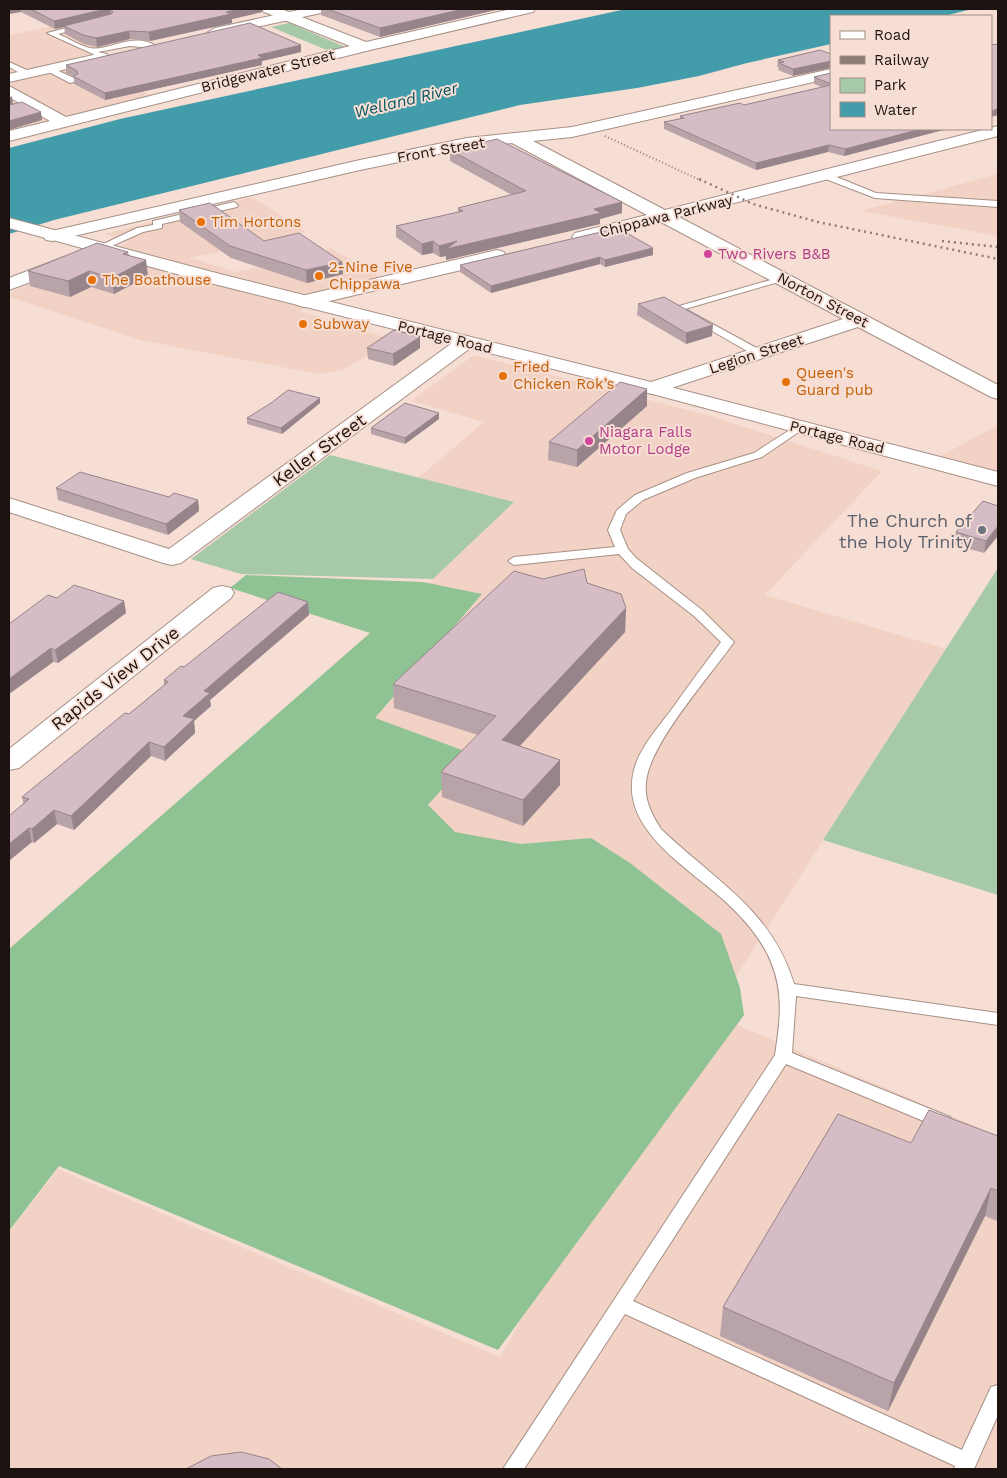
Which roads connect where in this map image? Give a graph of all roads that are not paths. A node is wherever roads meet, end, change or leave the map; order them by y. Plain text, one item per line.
1 (269, 9) edge
2 (321, 9) edge
3 (528, 9) edge
4 (288, 16) junction
5 (90, 24) edge
6 (200, 36) edge
7 (171, 42) edge
8 (365, 46) junction
9 (98, 54) junction
10 (9, 64) edge
11 (50, 69) junction
12 (28, 74) junction
13 (828, 75) edge
14 (9, 78) edge
15 (73, 81) edge
16 (9, 91) edge
17 (63, 122) junction
18 (953, 130) edge
19 (998, 131) edge
20 (9, 136) edge
21 (515, 138) junction
22 (973, 138) junction
23 (998, 148) edge
24 (826, 176) junction
25 (998, 204) edge
26 (234, 205) dead end
27 (666, 216) junction
28 (150, 219) junction
29 (12, 225) edge
30 (562, 241) edge
31 (43, 245) junction
32 (100, 248) junction
33 (515, 252) edge
34 (9, 279) edge
35 (784, 279) junction
36 (9, 284) edge
37 (304, 301) junction
38 (860, 320) junction
39 (466, 342) junction
40 (758, 353) junction
41 (652, 388) junction
42 (998, 393) edge
43 (799, 427) junction
44 (998, 479) edge
45 (9, 505) edge
46 (622, 550) junction
47 (514, 561) dead end
48 (222, 593) dead end
49 (9, 762) edge
50 (787, 989) junction
51 (998, 1019) edge
52 (783, 1056) junction
53 (962, 1129) edge
54 (621, 1304) junction
55 (998, 1393) edge
56 (965, 1466) edge
57 (513, 1469) edge

1 - 4 street
2 - 4 street
3 - 8 street, Bridgewater Street
4 - 6 street
4 - 8 street
5 - 9 lane
7 - 9 street
8 - 17 street, Bridgewater Street
9 - 11 street
10 - 12 lane
11 - 12 street
11 - 15 lane
12 - 14 street
13 - 21 street, Front Street
16 - 17 street
17 - 20 street, Bridgewater Street
18 - 22 street
19 - 22 street, Chippawa Parkway
21 - 27 street, Norton Street
21 - 28 street, Front Street
22 - 23 street
22 - 24 street, Chippawa Parkway
24 - 25 lane
24 - 27 street, Chippawa Parkway
26 - 28 lane
27 - 30 street, Chippawa Parkway
27 - 35 street, Norton Street
28 - 31 street, Front Street
28 - 32 lane
29 - 31 street
31 - 32 street, Portage Road
31 - 34 street
32 - 36 street
32 - 37 street, Portage Road
33 - 37 street
35 - 38 street, Norton Street
35 - 40 lane
37 - 39 street, Portage Road
38 - 40 street, Legion Street
38 - 42 street, Norton Street
39 - 41 street, Portage Road
39 - 45 street, Keller Street
40 - 41 street, Legion Street
41 - 43 street, Portage Road
43 - 44 street, Portage Road
43 - 46 lane
46 - 47 lane
46 - 50 lane
48 - 49 street, Rapids View Drive
50 - 51 lane
50 - 52 lane
52 - 53 lane
52 - 54 lane
54 - 56 lane
54 - 57 lane
55 - 56 lane

